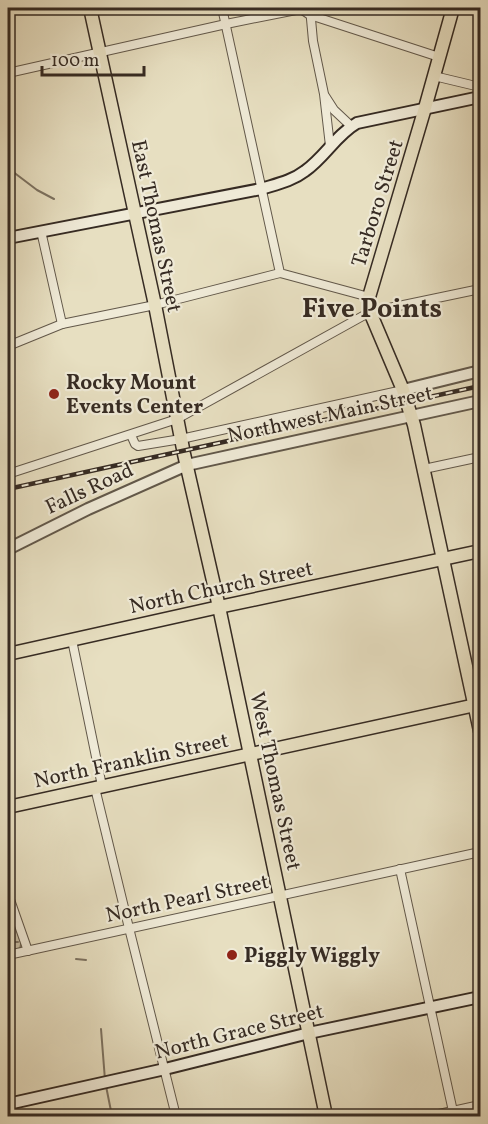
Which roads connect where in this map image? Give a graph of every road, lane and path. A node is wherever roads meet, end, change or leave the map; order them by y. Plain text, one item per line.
1 (90, 8) edge
2 (222, 8) edge
3 (453, 8) edge
4 (310, 11) edge
5 (226, 24) junction
6 (100, 53) junction
7 (439, 57) junction
8 (8, 73) edge
9 (434, 76) junction
10 (480, 87) edge
11 (324, 94) junction
12 (480, 97) edge
13 (425, 108) junction
14 (351, 126) junction
15 (330, 146) junction
16 (261, 189) junction
17 (135, 213) junction
18 (40, 231) junction
19 (8, 238) edge
20 (280, 273) junction
21 (480, 289) edge
22 (369, 297) junction
23 (155, 305) junction
24 (370, 312) junction
25 (62, 324) junction
26 (8, 346) edge
27 (480, 371) edge
28 (403, 390) junction
29 (480, 401) edge
30 (410, 411) junction
31 (177, 419) junction
32 (131, 435) junction
33 (181, 439) junction
34 (480, 457) edge
35 (186, 459) junction
36 (424, 469) junction
37 (8, 474) edge
38 (8, 549) edge
39 (480, 551) edge
40 (444, 560) junction
41 (219, 607) junction
42 (72, 640) junction
43 (8, 654) edge
44 (477, 705) edge
45 (480, 731) edge
46 (250, 755) junction
47 (99, 787) junction
48 (8, 807) edge
49 (480, 852) edge
50 (400, 869) junction
51 (8, 894) edge
52 (280, 896) junction
53 (129, 928) junction
54 (28, 951) junction
55 (8, 955) edge
56 (480, 997) edge
57 (430, 1008) junction
58 (309, 1033) junction
59 (165, 1070) junction
60 (8, 1104) edge
61 (480, 1105) edge
62 (453, 1114) edge
63 (176, 1116) edge
64 (327, 1116) edge
65 (430, 1116) edge

1 - 6 main road, East Thomas Street
2 - 5 street
3 - 7 main road, Tarboro Street
4 - 5 street
4 - 7 street
4 - 11 street
5 - 6 street
5 - 16 street
6 - 8 street
6 - 17 main road, East Thomas Street
7 - 9 main road, Tarboro Street
9 - 10 street
9 - 13 main road, Tarboro Street
11 - 14 street
11 - 15 street
12 - 13 main road
13 - 14 main road
13 - 22 main road, Tarboro Street
14 - 15 main road
15 - 16 main road
16 - 17 main road
16 - 20 street
17 - 18 main road
17 - 23 main road, East Thomas Street
18 - 19 main road
18 - 25 street
20 - 22 street
20 - 23 street
21 - 24 street
22 - 24 main road, Tarboro Street
23 - 25 street
23 - 31 main road, East Thomas Street
24 - 28 main road, Tarboro Street
24 - 31 street
25 - 26 street
27 - 28 main road
28 - 30 main road, Tarboro Street
28 - 33 street
29 - 30 main road, Northwest Main Street
30 - 35 main road, Northwest Main Street
30 - 36 main road, Tarboro Street
31 - 32 street
31 - 33 main road, East Thomas Street
32 - 33 street
32 - 37 street
33 - 35 main road, East Thomas Street
34 - 36 street
35 - 38 main road, Falls Road
35 - 41 main road, West Thomas Street
36 - 40 main road, Tarboro Street
39 - 40 main road, North Church Street
40 - 41 main road, North Church Street
40 - 44 main road, Tarboro Street
41 - 42 main road, North Church Street
41 - 46 main road, West Thomas Street
42 - 43 main road, North Church Street
42 - 47 street
44 - 45 main road, Tarboro Street
44 - 46 main road, North Franklin Street
46 - 47 main road, North Franklin Street
46 - 52 main road, West Thomas Street
47 - 48 main road, North Franklin Street
47 - 53 street
49 - 50 street, North Pearl Street
50 - 52 street, North Pearl Street
50 - 57 street
51 - 54 street
52 - 53 street, North Pearl Street
52 - 58 main road, West Thomas Street
53 - 54 street, North Pearl Street
53 - 59 street
54 - 55 street, North Pearl Street
56 - 57 main road, North Grace Street
57 - 58 main road, North Grace Street
57 - 62 street
58 - 59 main road, North Grace Street
58 - 64 main road, West Thomas Street
59 - 60 main road, North Grace Street
59 - 63 street
61 - 62 street
62 - 65 street

